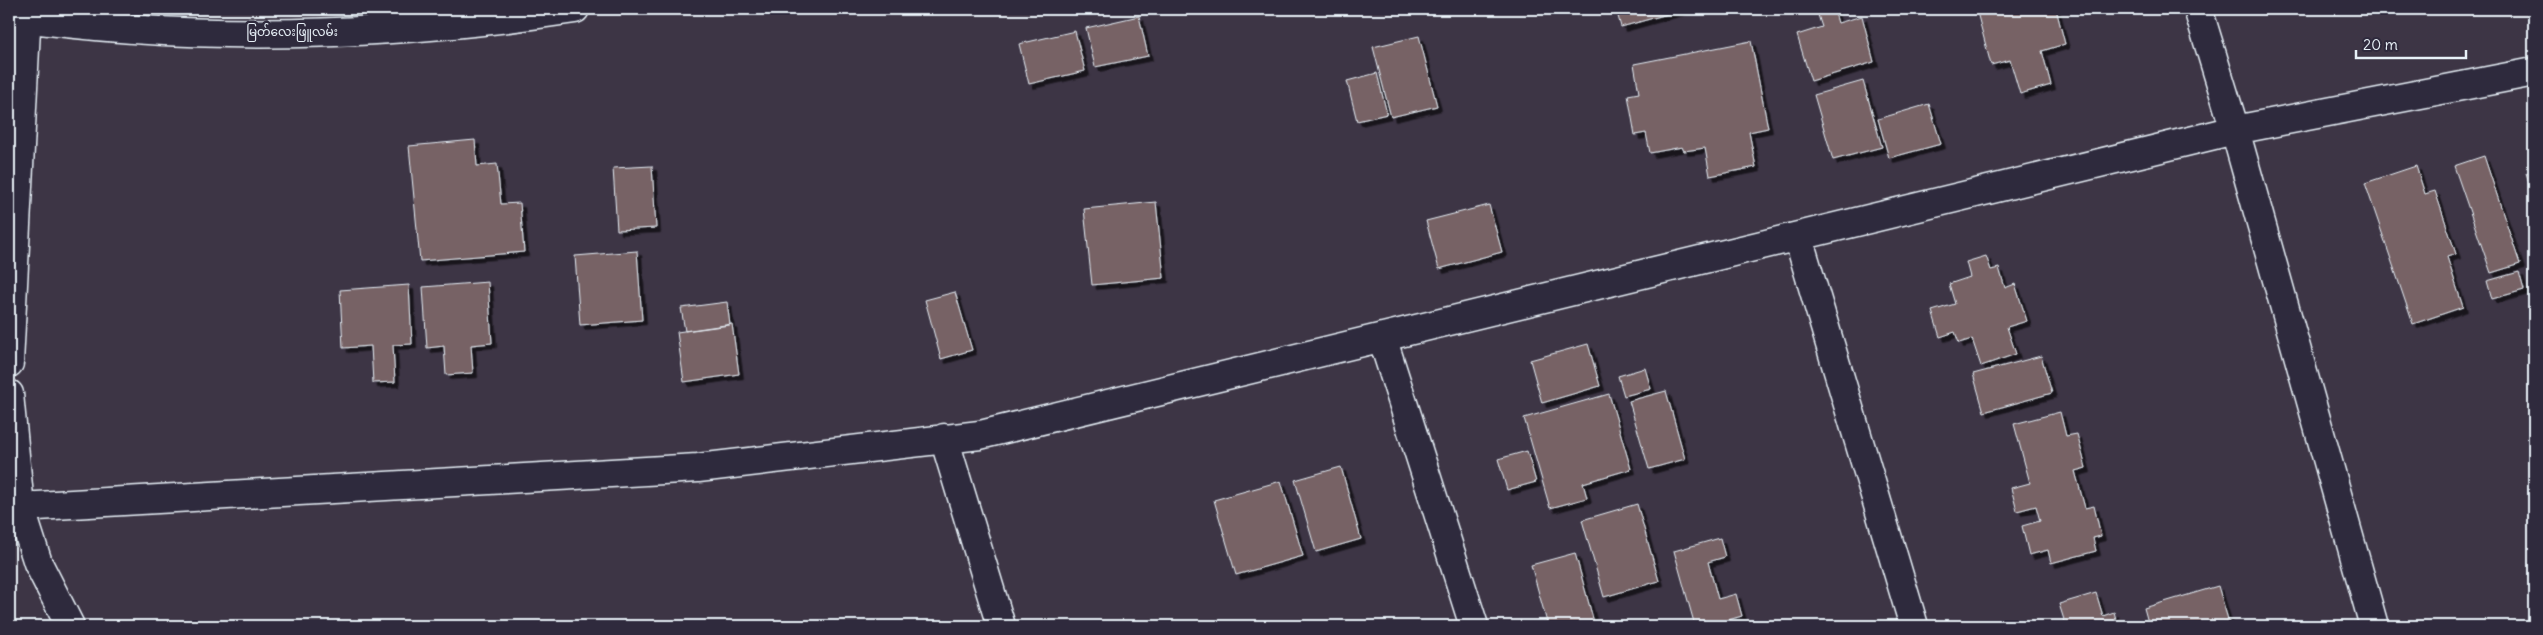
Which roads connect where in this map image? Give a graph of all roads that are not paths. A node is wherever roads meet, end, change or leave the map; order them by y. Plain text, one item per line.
1 (575, 9) edge
2 (2198, 9) edge
3 (21, 14) edge
4 (2534, 72) edge
5 (2234, 130) junction
6 (1798, 237) junction
7 (1382, 337) junction
8 (9, 362) edge
9 (9, 394) edge
10 (944, 438) junction
11 (20, 507) junction
12 (70, 626) edge
13 (1001, 626) edge
14 (1474, 626) edge
15 (1914, 626) edge
16 (2374, 626) edge

1 - 3 street, မြတ်လေးဖြူလမ်း
2 - 5 street
3 - 8 street
4 - 5 street
5 - 6 street
5 - 16 street
6 - 7 street
6 - 15 street
7 - 10 street
7 - 14 street
9 - 11 street
10 - 11 street
10 - 13 street
11 - 12 street

